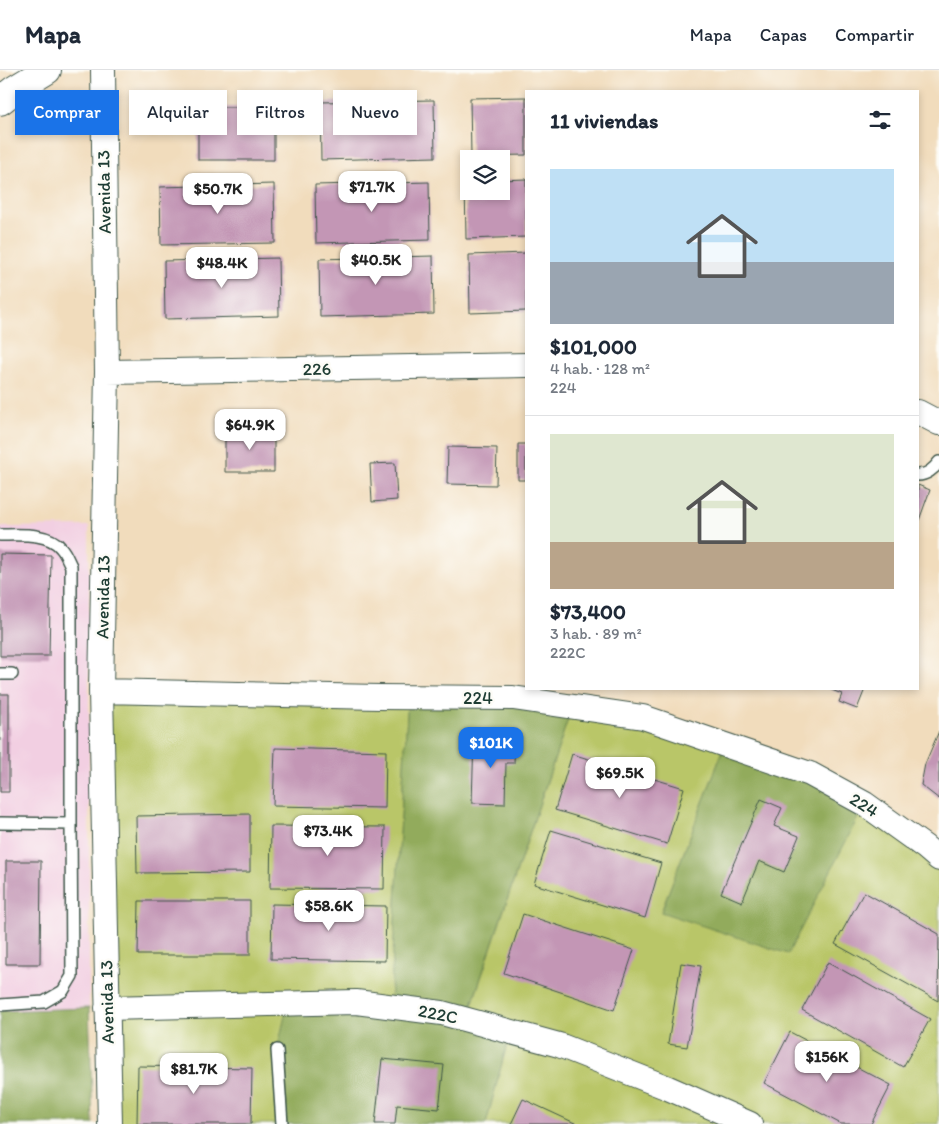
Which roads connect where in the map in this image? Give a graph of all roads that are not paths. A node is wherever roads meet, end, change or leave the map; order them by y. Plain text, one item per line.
1 (47, 70) edge
2 (102, 70) edge
3 (0, 101) edge
4 (525, 365) edge
5 (107, 372) junction
6 (919, 413) edge
7 (939, 423) edge
8 (939, 462) edge
9 (919, 475) edge
10 (0, 535) edge
11 (0, 674) edge
12 (12, 674) dead end
13 (101, 691) junction
14 (0, 823) edge
15 (71, 824) junction
16 (939, 858) edge
17 (0, 1005) edge
18 (107, 1008) junction
19 (278, 1050) dead end
20 (110, 1124) edge
21 (282, 1124) edge
22 (750, 1124) edge

1 - 3 street
2 - 5 street, Avenida 13
4 - 5 street, 226
5 - 13 street, Avenida 13
6 - 7 street
8 - 9 lane
10 - 15 lane
11 - 12 lane
13 - 16 street, 224
13 - 18 street, Avenida 13
14 - 15 lane
15 - 17 lane
18 - 20 street, Avenida 13
18 - 22 street, 222C
19 - 21 lane

